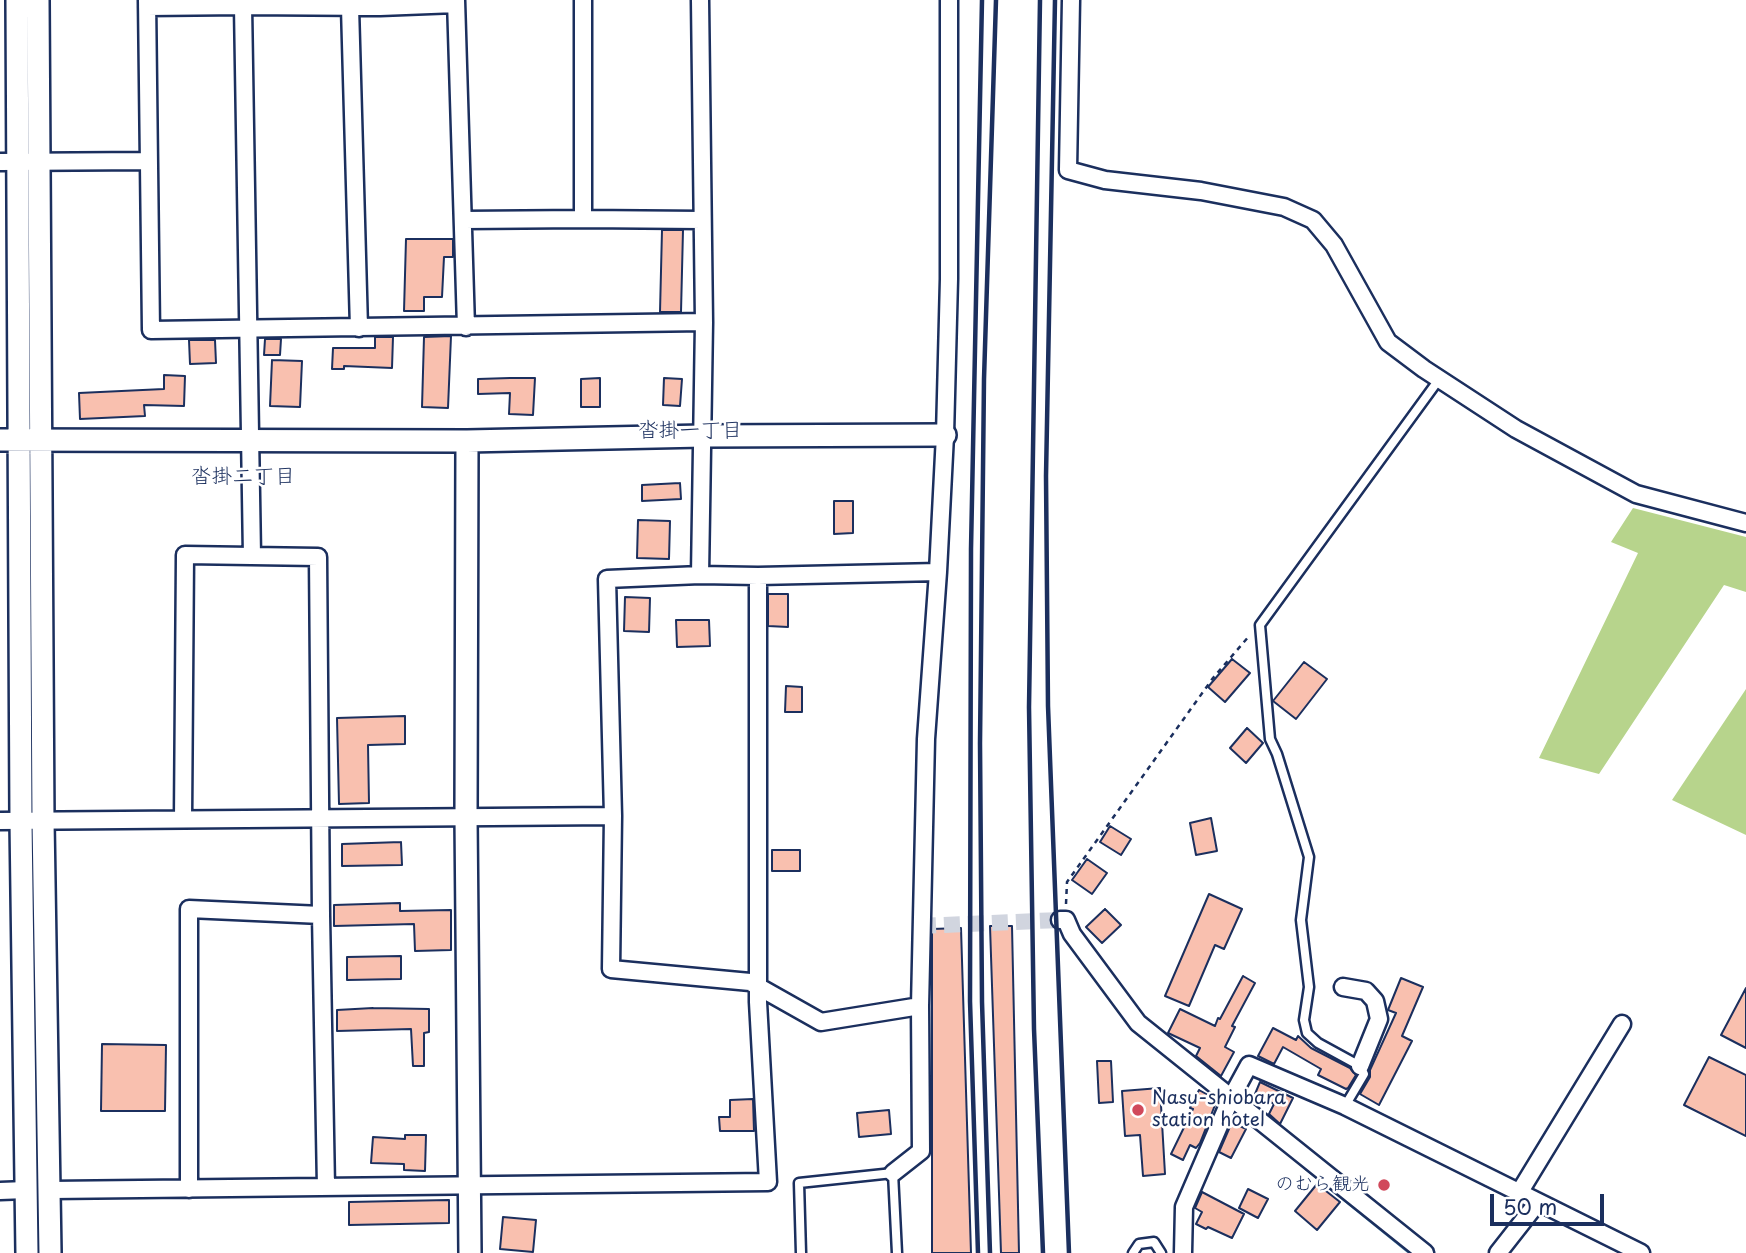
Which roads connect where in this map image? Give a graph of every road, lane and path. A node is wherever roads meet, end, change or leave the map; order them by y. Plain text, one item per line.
1 (17, 0) edge
2 (38, 0) edge
3 (583, 0) edge
4 (701, 0) edge
5 (949, 0) edge
6 (1071, 0) edge
7 (456, 2) edge
8 (147, 3) edge
9 (243, 6) junction
10 (350, 7) junction
11 (149, 161) junction
12 (19, 162) edge
13 (583, 219) junction
14 (702, 219) junction
15 (464, 220) junction
16 (704, 322) junction
17 (466, 327) junction
18 (359, 328) junction
19 (249, 330) junction
20 (1440, 378) junction
21 (945, 435) junction
22 (703, 436) junction
23 (42, 439) junction
24 (9, 440) edge
25 (250, 440) junction
26 (467, 441) junction
27 (1746, 523) edge
28 (252, 556) junction
29 (938, 572) junction
30 (700, 575) junction
31 (758, 576) junction
32 (1259, 625) junction
33 (613, 816) junction
34 (466, 817) junction
35 (320, 818) junction
36 (183, 820) junction
37 (11, 821) edge
38 (43, 821) junction
39 (321, 915) junction
40 (1063, 920) joint
41 (759, 987) junction
42 (1343, 987) dead end
43 (920, 1006) junction
44 (1622, 1024) dead end
45 (1360, 1066) junction
46 (1231, 1098) junction
47 (1345, 1106) junction
48 (893, 1173) junction
49 (468, 1185) junction
50 (326, 1187) junction
51 (189, 1189) junction
52 (26, 1190) junction
53 (51, 1190) junction
54 (0, 1191) edge
55 (1519, 1193) junction
56 (1538, 1202) junction
57 (1149, 1242) junction
58 (27, 1253) edge
59 (50, 1253) edge
60 (470, 1253) edge
61 (801, 1253) edge
62 (897, 1253) edge
63 (1133, 1253) edge
64 (1149, 1253) edge
65 (1161, 1253) edge
66 (1183, 1253) edge
67 (1425, 1253) edge
68 (1499, 1253) edge
69 (1641, 1253) edge

1 - 12 street
2 - 12 street
3 - 13 street
4 - 14 street
5 - 21 street
6 - 20 street
7 - 10 street
7 - 15 street
8 - 9 street
8 - 11 street
9 - 10 street
9 - 19 street
10 - 18 street
11 - 12 street
11 - 19 street
12 - 23 street
12 - 24 street
13 - 14 street
13 - 15 street
14 - 16 street
15 - 17 street
16 - 17 street
16 - 22 street
17 - 18 street
18 - 19 street
19 - 25 street
20 - 27 street
20 - 32 lane
21 - 22 street
21 - 29 street
22 - 26 street
22 - 30 street
23 - 24 street
23 - 25 street
23 - 38 street
24 - 37 street
25 - 26 street
25 - 28 street
26 - 34 street
28 - 35 street
28 - 36 street
29 - 31 street
29 - 43 street
30 - 31 street
30 - 33 street
31 - 41 street
32 - 40 path
32 - 45 lane
33 - 34 street
33 - 41 street
34 - 35 street
34 - 49 street
35 - 36 street
35 - 39 street
36 - 38 street
37 - 38 street
37 - 52 street
38 - 53 street
39 - 50 street
39 - 51 street
40 - 46 street
41 - 43 street
41 - 49 street
42 - 45 street
43 - 48 street
44 - 55 street
45 - 47 lane
46 - 47 street
46 - 66 street
46 - 67 street
47 - 55 street
48 - 61 lane
48 - 62 lane
49 - 50 street
49 - 60 street
50 - 51 street
51 - 53 street
52 - 54 street
52 - 58 street
53 - 59 street
55 - 56 street
56 - 68 street
56 - 69 street
57 - 63 lane
57 - 64 lane
57 - 65 lane

